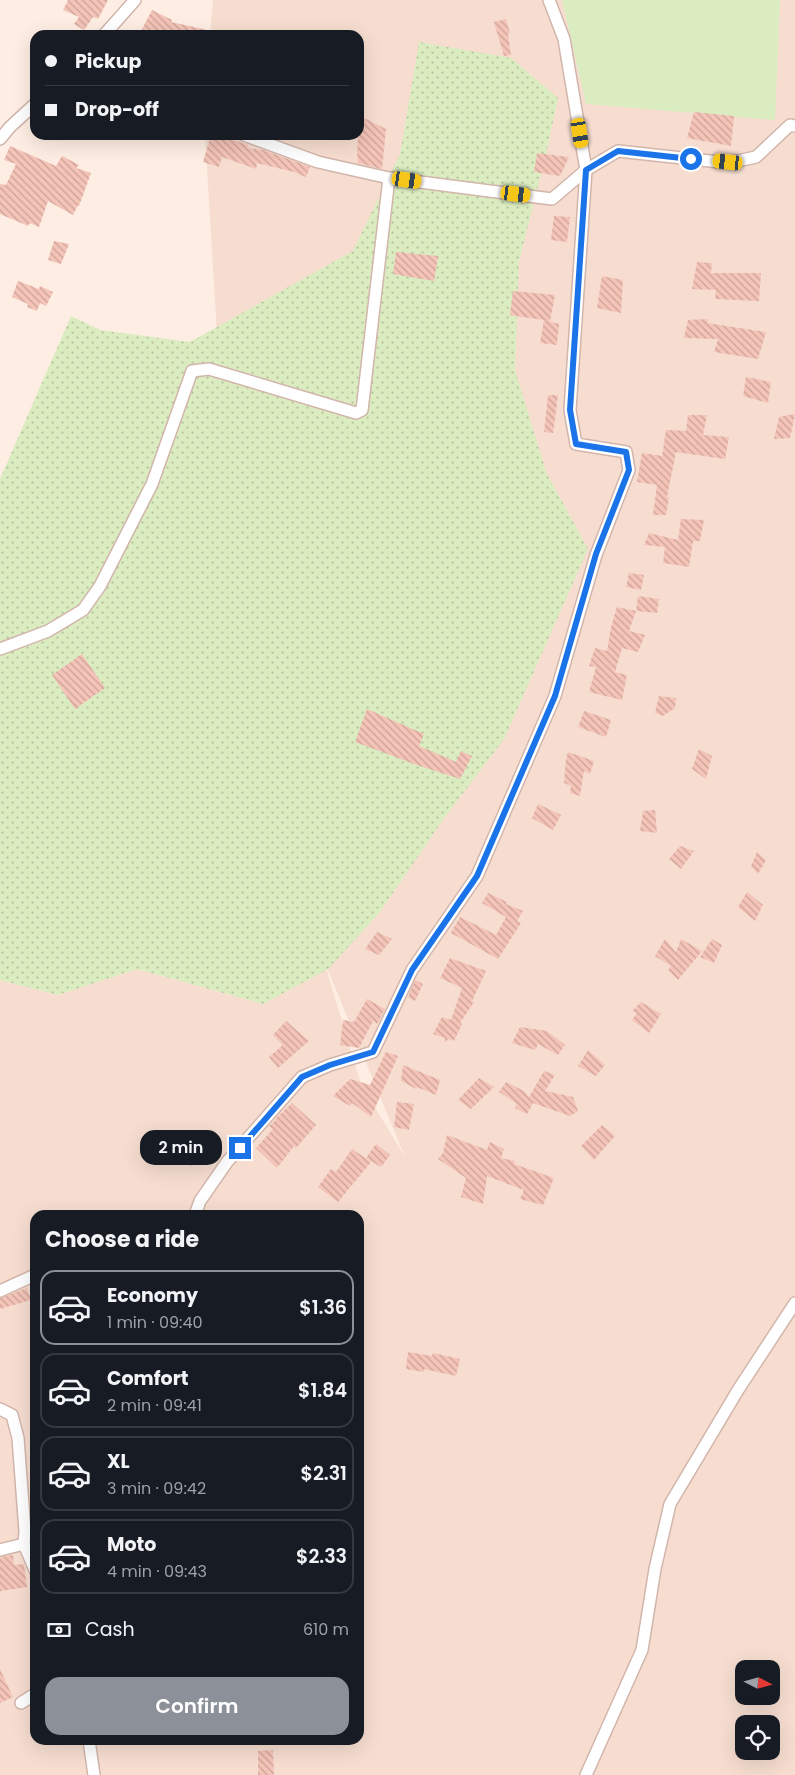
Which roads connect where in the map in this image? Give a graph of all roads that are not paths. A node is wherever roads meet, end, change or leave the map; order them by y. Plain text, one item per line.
1 (135, 0) edge
2 (549, 0) edge
3 (108, 30) edge
4 (30, 109) edge
5 (795, 126) edge
6 (0, 139) edge
7 (258, 140) edge
8 (586, 170) junction
9 (389, 178) junction
10 (0, 648) edge
11 (197, 1210) edge
12 (30, 1277) edge
13 (0, 1291) edge
14 (795, 1303) edge
15 (0, 1409) edge
16 (24, 1544) junction
17 (0, 1550) edge
18 (30, 1558) edge
19 (30, 1697) edge
20 (21, 1703) dead end
21 (90, 1745) edge
22 (94, 1775) edge
23 (586, 1775) edge

1 - 3 street
2 - 8 street
4 - 6 street
5 - 8 street
7 - 9 street
8 - 9 street
8 - 11 street
9 - 10 street
12 - 13 street
14 - 23 street
15 - 16 street
16 - 17 street
16 - 18 street
19 - 20 street
21 - 22 street

